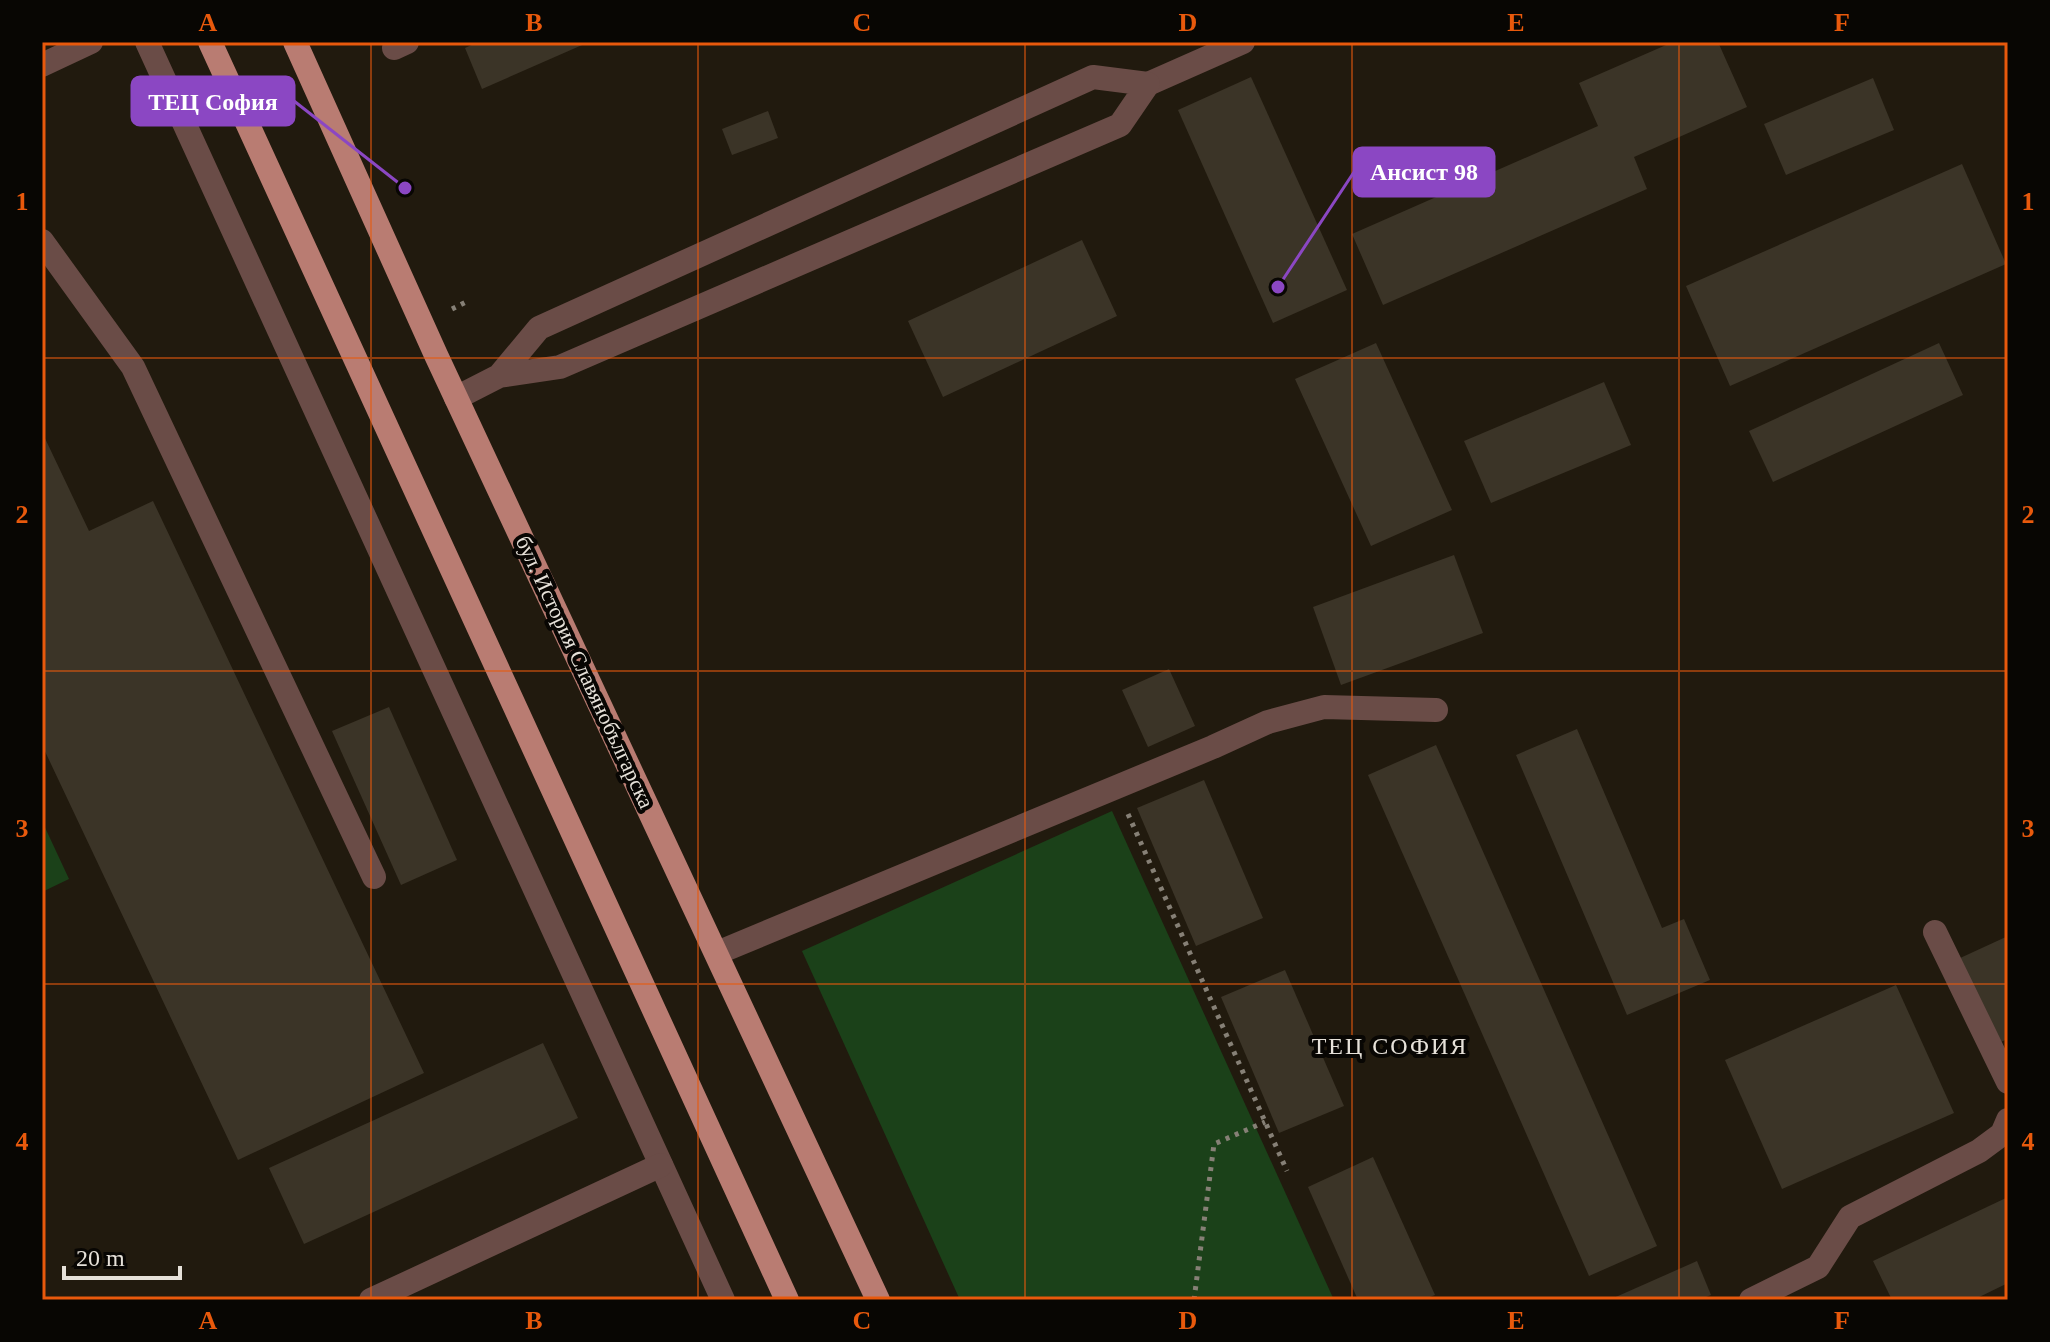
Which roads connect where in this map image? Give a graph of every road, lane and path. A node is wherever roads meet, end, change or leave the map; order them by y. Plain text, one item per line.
1 (91, 42) edge
2 (147, 42) edge
3 (210, 42) edge
4 (295, 42) edge
5 (1243, 42) edge
6 (42, 65) edge
7 (1148, 84) junction
8 (42, 241) edge
9 (466, 302) dead end
10 (452, 309) dead end
11 (499, 376) junction
12 (456, 398) junction
13 (1436, 710) dead end
14 (1116, 788) junction
15 (374, 877) dead end
16 (1935, 932) dead end
17 (717, 953) junction
18 (2008, 1082) edge
19 (2008, 1120) edge
20 (1265, 1122) junction
21 (661, 1165) junction
22 (1287, 1171) dead end
23 (371, 1300) edge
24 (723, 1300) edge
25 (787, 1300) edge
26 (878, 1300) edge
27 (1194, 1300) edge
28 (1751, 1300) edge

1 - 6 street
2 - 21 street
3 - 25 main road
4 - 12 main road, бул. История Славянобългарска
5 - 7 street
7 - 11 street
7 - 11 street
8 - 15 street
9 - 10 path
11 - 12 street
12 - 17 main road, бул. История Славянобългарска
13 - 14 street
14 - 17 street
14 - 20 path
16 - 18 street
17 - 26 main road, бул. История Славянобългарска
19 - 28 street
20 - 22 path
20 - 27 path
21 - 23 street
21 - 24 street

